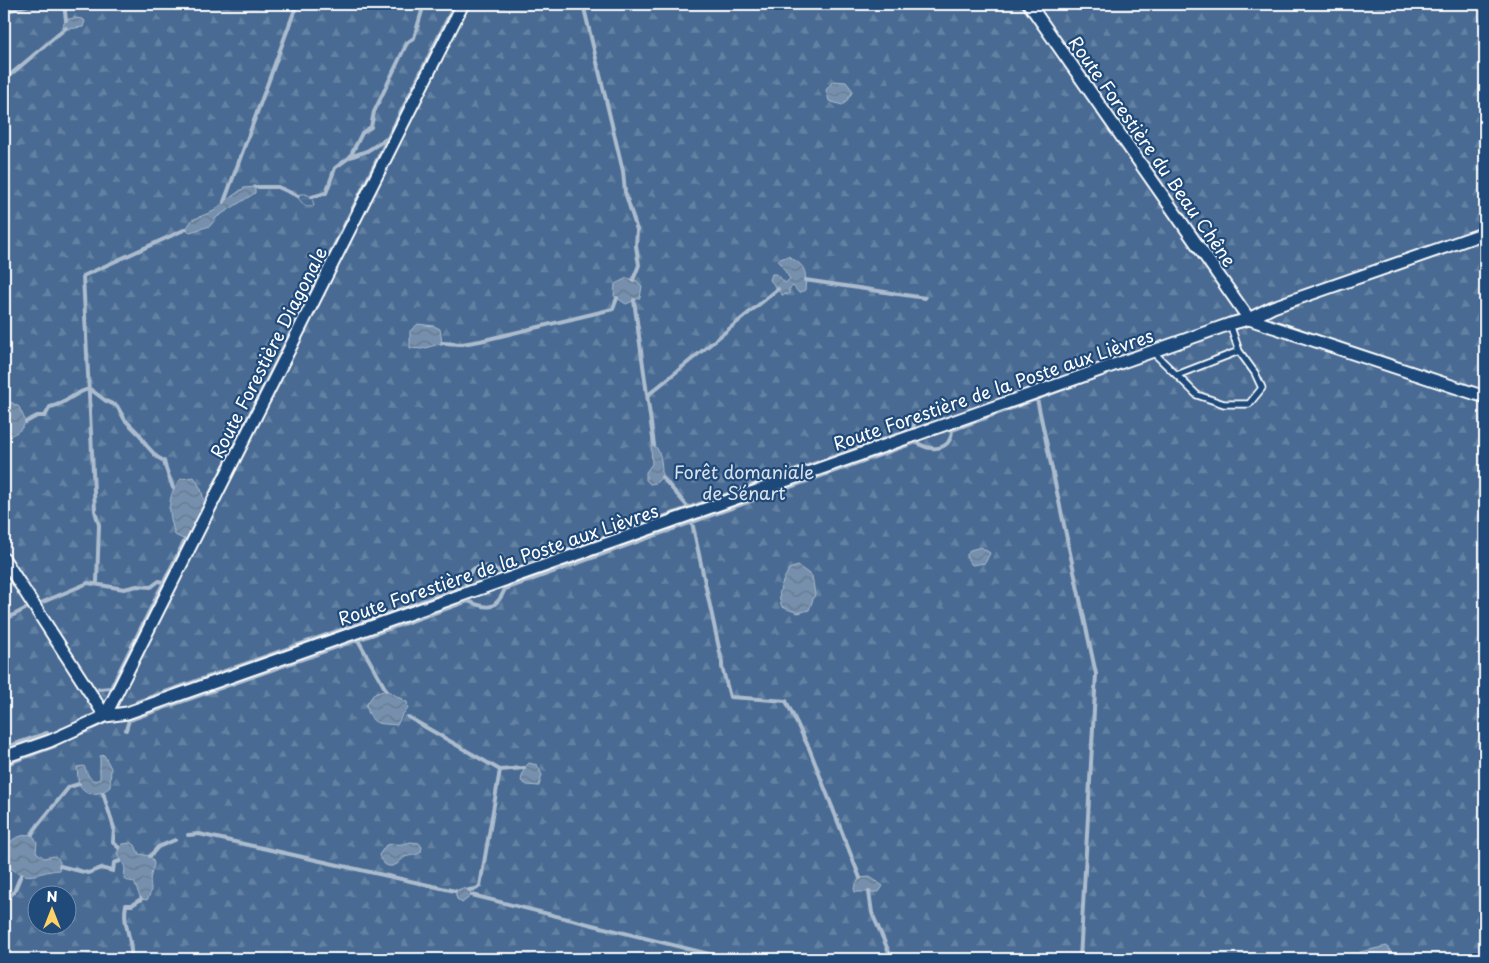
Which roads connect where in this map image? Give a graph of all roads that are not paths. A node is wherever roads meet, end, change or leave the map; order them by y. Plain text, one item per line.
1 (463, 4) edge
2 (1029, 4) edge
3 (1485, 233) edge
4 (1249, 319) junction
5 (1230, 324) junction
6 (1153, 351) junction
7 (1239, 351) junction
8 (1177, 375) junction
9 (1485, 397) edge
10 (4, 559) edge
11 (105, 716) junction
12 (4, 757) edge

1 - 11 street, Route Forestière Diagonale
2 - 4 street, Route Forestière du Beau Chêne
3 - 4 street, Route Forestière de la Poste aux Lièvres
4 - 5 street, Route Forestière de la Poste aux Lièvres
4 - 9 street
5 - 6 street, Route Forestière de la Poste aux Lièvres
5 - 7 lane
6 - 8 lane
6 - 11 street, Route Forestière de la Poste aux Lièvres
7 - 8 lane
7 - 8 lane
10 - 11 street
11 - 12 street, Route Forestière de la Poste aux Lièvres

